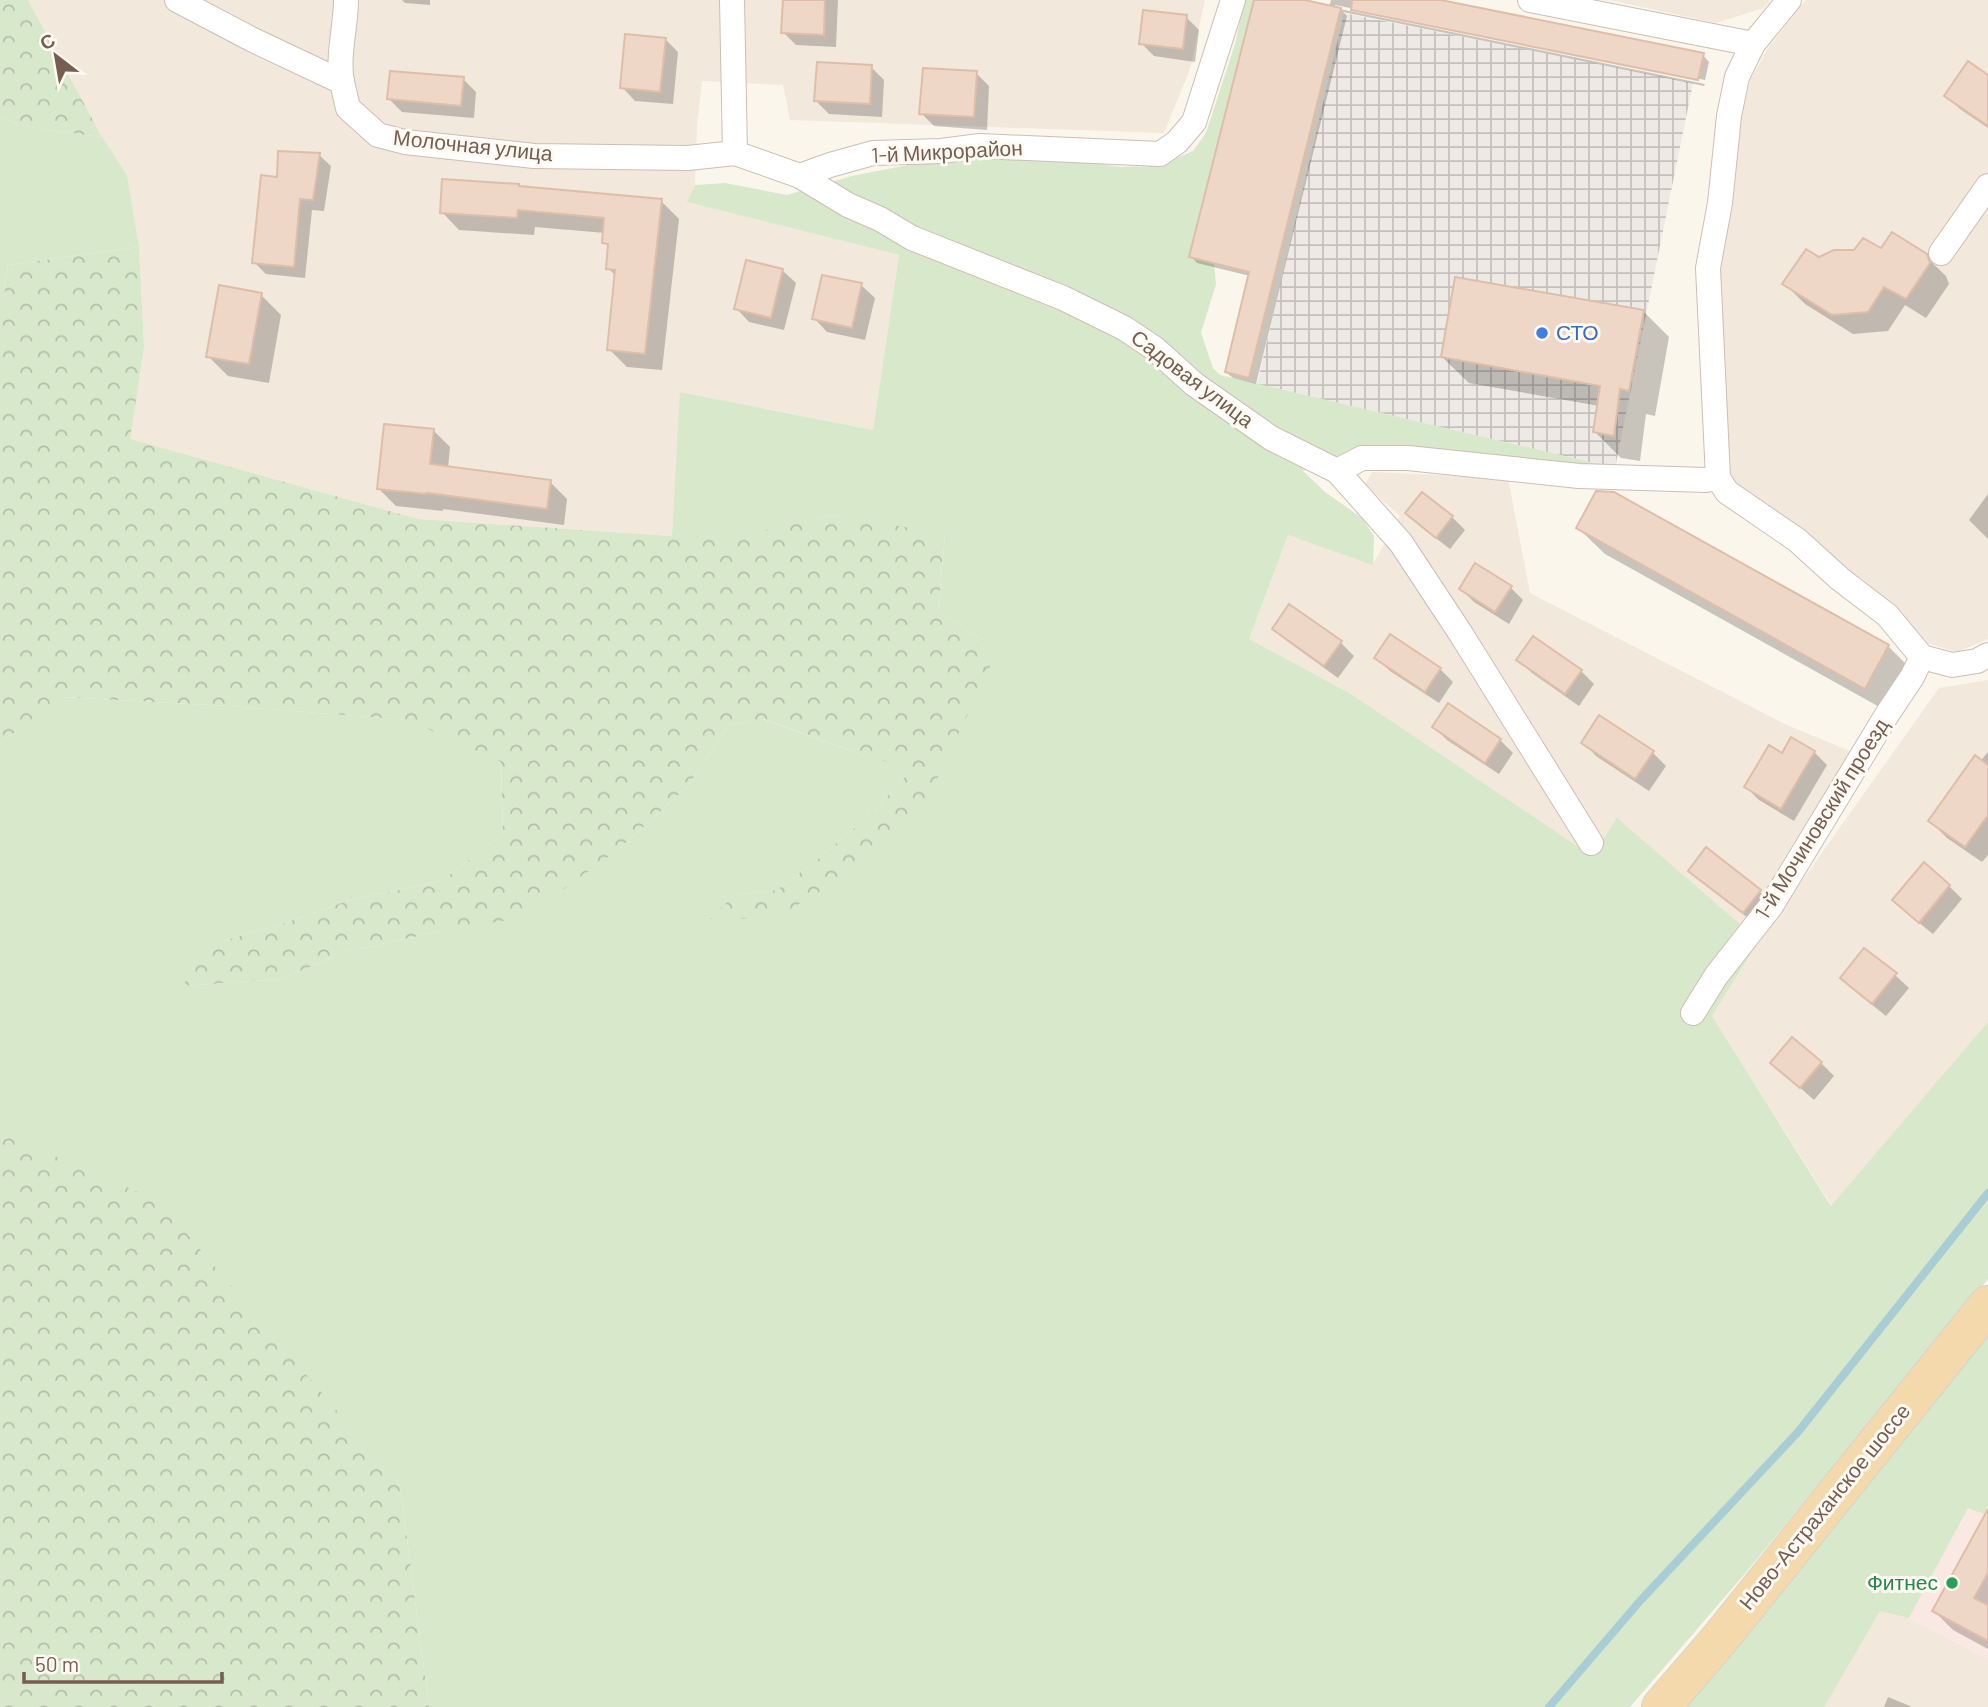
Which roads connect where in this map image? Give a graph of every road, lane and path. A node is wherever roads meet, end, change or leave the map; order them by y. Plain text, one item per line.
1 (177, 0) edge
2 (346, 0) edge
3 (732, 0) edge
4 (1233, 0) edge
5 (1530, 0) edge
6 (1788, 0) edge
7 (1753, 44) junction
8 (342, 82) junction
9 (735, 153) junction
10 (800, 176) junction
11 (1988, 186) edge
12 (1941, 253) dead end
13 (1337, 471) junction
14 (1718, 478) junction
15 (1988, 655) edge
16 (1922, 657) junction
17 (1591, 843) dead end
18 (1693, 1013) dead end
19 (1988, 1305) edge
20 (1661, 1707) edge

1 - 8 street
2 - 8 street
3 - 9 street
4 - 10 street, 1-й Микрорайон
5 - 7 street
6 - 7 street
7 - 14 street
8 - 9 street, Молочная улица
9 - 10 street, Садовая улица
10 - 13 street, Садовая улица
11 - 12 street
13 - 14 street
13 - 17 street, Садовая улица
14 - 16 street
15 - 16 street
16 - 18 street, 1-й Мочиновский проезд
19 - 20 main road, Ново-Астраханское шоссе

